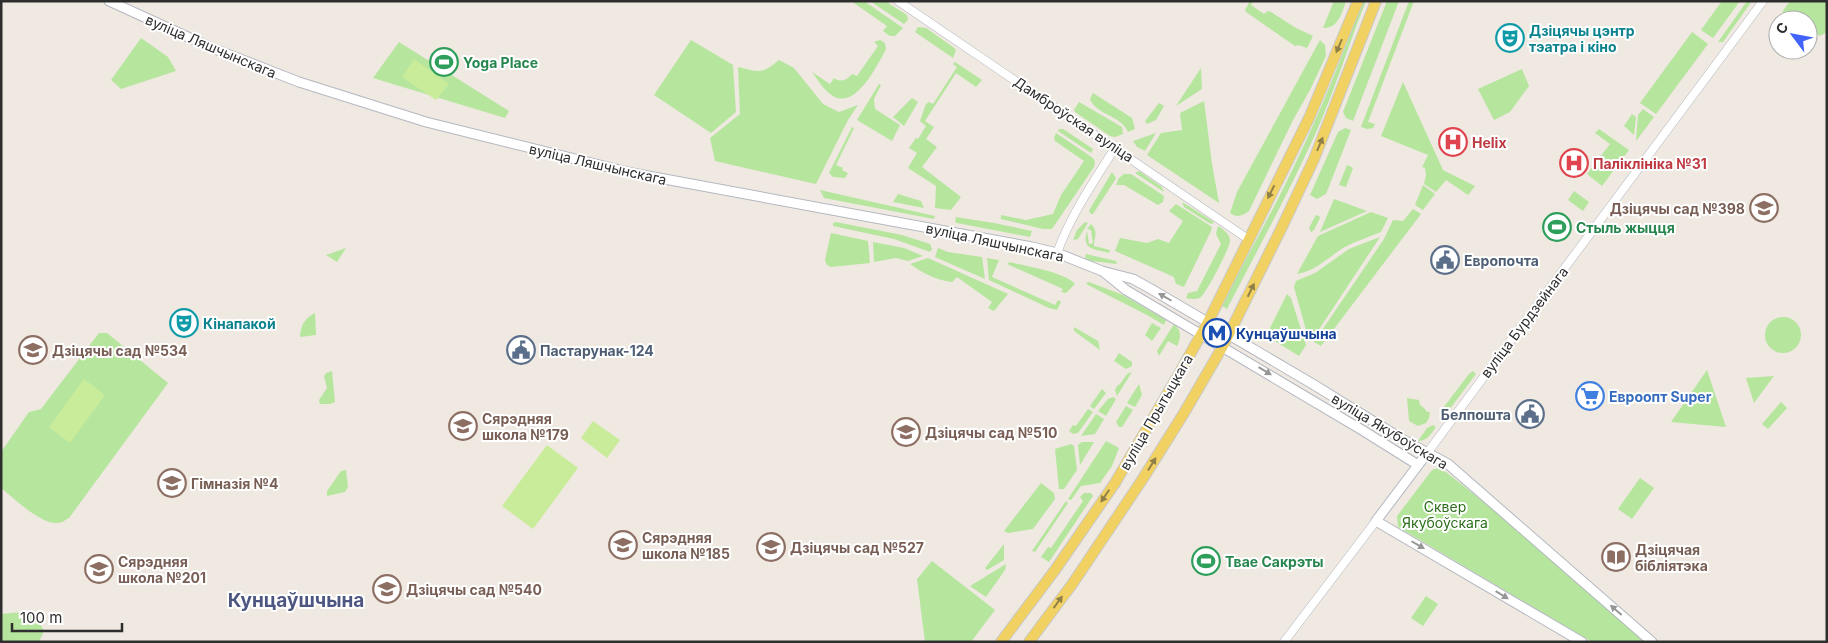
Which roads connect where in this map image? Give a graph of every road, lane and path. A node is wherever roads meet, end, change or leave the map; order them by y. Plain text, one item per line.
1 (109, 1) edge
2 (898, 1) edge
3 (1358, 1) edge
4 (1376, 1) edge
5 (1763, 1) edge
6 (1115, 148) junction
7 (1248, 239) junction
8 (1057, 253) junction
9 (1102, 271) junction
10 (1208, 322) junction
11 (1201, 334) junction
12 (1229, 334) junction
13 (1223, 346) junction
14 (1428, 452) junction
15 (1418, 465) junction
16 (1376, 521) junction
17 (1001, 642) edge
18 (1029, 642) edge
19 (1284, 642) edge
20 (1582, 642) edge
21 (1652, 642) edge

1 - 8 main road, вуліца Ляшчынскага
2 - 6 street, Дамброўская вуліца
3 -> 7 main road, вуліца Прытыцкага
12 -> 4 main road, вуліца Прытыцкага
5 - 14 street, вуліца Бурдзейнага
6 - 7 street, Дамброўская вуліца
6 - 8 street
7 - 10 main road, вуліца Прытыцкага
8 - 9 main road, вуліца Ляшчынскага
10 -> 9 main road, вуліца Ляшчынскага
9 - 11 main road, вуліца Ляшчынскага
10 - 11 main road, вуліца Прытыцкага
10 - 12 main road, вуліца Ляшчынскага
11 - 13 main road, вуліца Ляшчынскага
11 -> 17 main road, вуліца Прытыцкага
12 - 13 main road, вуліца Прытыцкага
12 - 14 main road, вуліца Якубоўскага
13 -> 15 main road, вуліца Якубоўскага
18 -> 13 main road, вуліца Прытыцкага
14 - 15 main road, вуліца Бурдзейнага
21 -> 14 main road, вуліца Якубоўскага
15 - 16 main road, вуліца Бурдзейнага
16 - 19 street, вуліца Бурдзейнага
16 -> 20 main road

